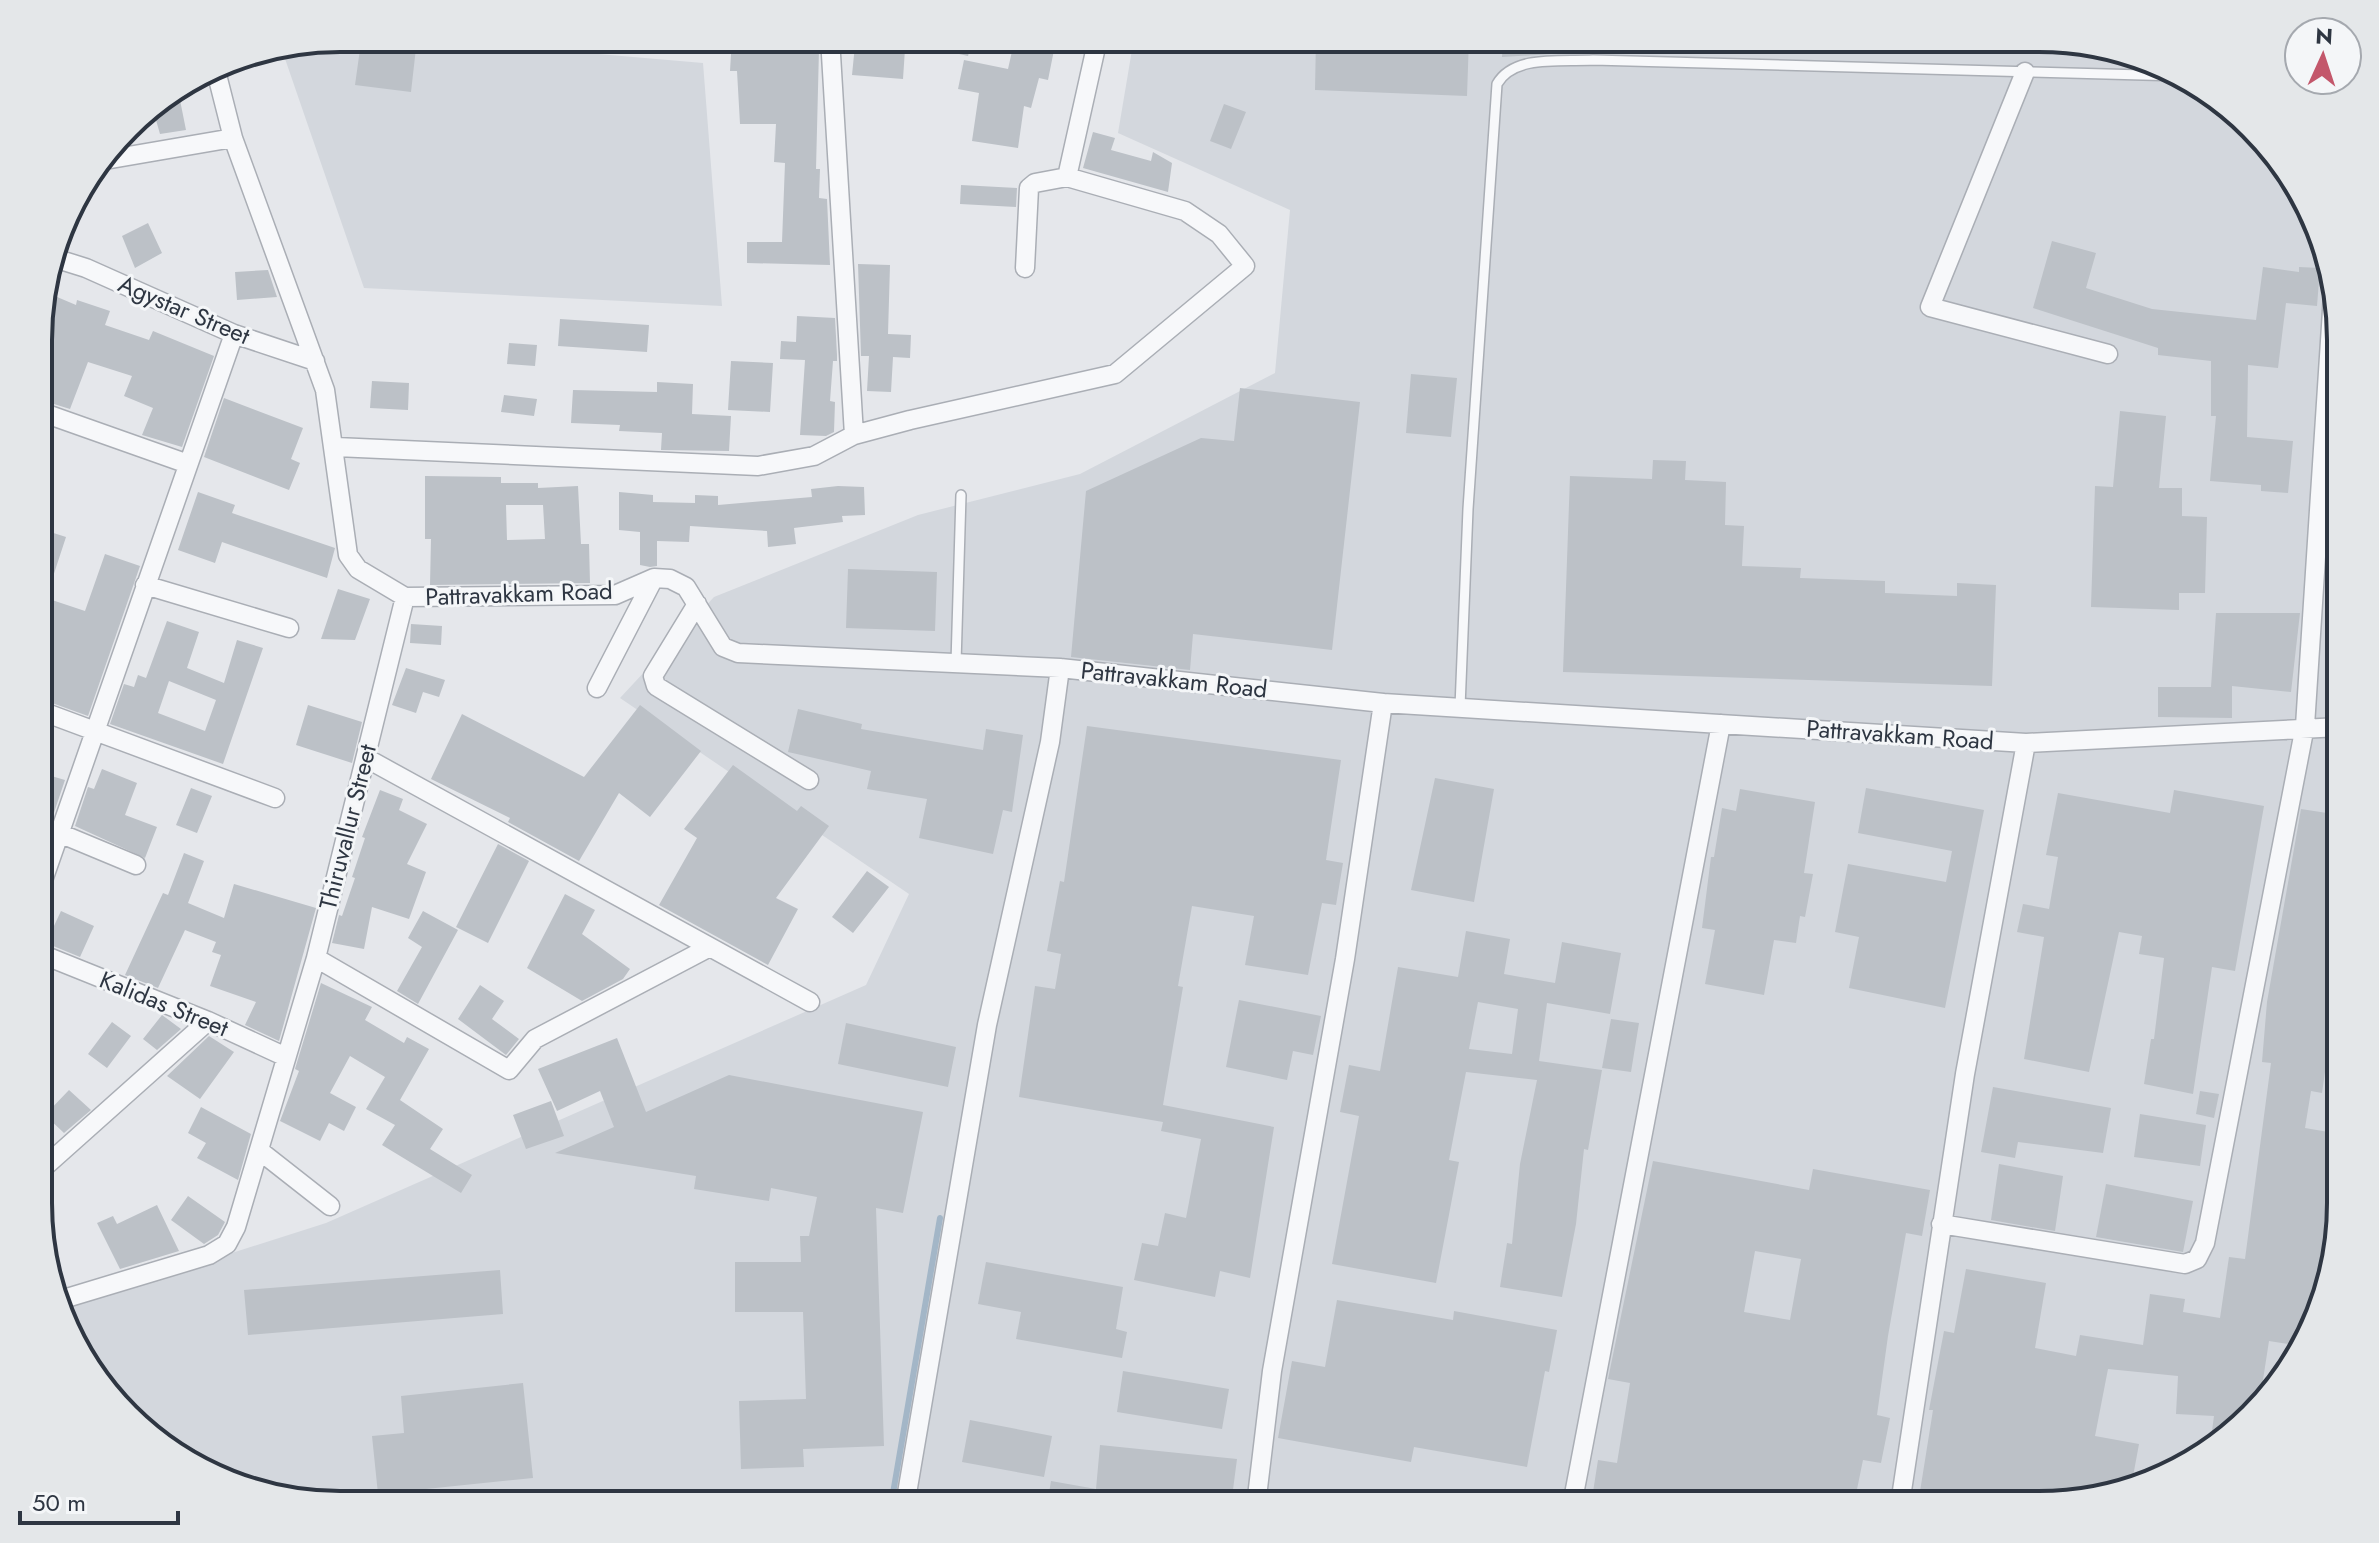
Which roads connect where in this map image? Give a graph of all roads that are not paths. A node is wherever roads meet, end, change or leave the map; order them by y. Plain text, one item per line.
1 (831, 52) edge
2 (1095, 52) edge
3 (2025, 72) junction
4 (2152, 75) edge
5 (218, 80) edge
6 (233, 138) junction
7 (117, 158) edge
8 (1067, 177) junction
9 (63, 261) edge
10 (1025, 268) dead end
11 (234, 334) junction
12 (2108, 354) dead end
13 (315, 361) junction
14 (2327, 387) edge
15 (52, 416) edge
16 (854, 435) junction
17 (336, 447) junction
18 (188, 464) junction
19 (961, 495) dead end
20 (654, 578) junction
21 (145, 585) junction
22 (405, 597) junction
23 (697, 604) junction
24 (289, 628) dead end
25 (956, 663) junction
26 (1060, 668) junction
27 (597, 688) dead end
28 (1383, 703) junction
29 (1460, 707) junction
30 (52, 715) edge
31 (1721, 724) junction
32 (2305, 726) junction
33 (2327, 727) edge
34 (97, 731) junction
35 (2026, 743) junction
36 (366, 758) junction
37 (809, 780) dead end
38 (275, 798) dead end
39 (59, 833) junction
40 (52, 854) edge
41 (136, 865) dead end
42 (708, 948) junction
43 (52, 958) edge
44 (316, 958) junction
45 (810, 1002) dead end
46 (208, 1021) junction
47 (286, 1057) junction
48 (260, 1151) junction
49 (52, 1160) edge
50 (330, 1206) dead end
51 (1941, 1224) junction
52 (68, 1298) edge
53 (907, 1491) edge
54 (1258, 1491) edge
55 (1575, 1491) edge
56 (1902, 1491) edge

1 - 16 street
2 - 8 street
3 - 4 lane
3 - 12 street
3 - 29 lane
5 - 6 street, Pattravakkam Road
6 - 7 street
6 - 13 street, Pattravakkam Road
8 - 10 street
8 - 16 street
9 - 11 street, Agystar Street
11 - 13 street, Agystar Street
11 - 18 street
13 - 17 street, Pattravakkam Road
14 - 32 street
15 - 18 street
16 - 17 street
17 - 22 street, Pattravakkam Road
18 - 21 street
19 - 25 lane
20 - 22 street, Pattravakkam Road
20 - 23 street, Pattravakkam Road
20 - 27 street
21 - 24 street
21 - 34 street
22 - 36 street, Thiruvallur Street
23 - 25 street, Pattravakkam Road
23 - 37 street
25 - 26 street, Pattravakkam Road
26 - 28 street, Pattravakkam Road
26 - 53 street
28 - 29 street, Pattravakkam Road
28 - 54 street
29 - 31 street, Pattravakkam Road
30 - 34 street
31 - 35 street, Pattravakkam Road
31 - 55 street
32 - 33 street, Pattravakkam Road
32 - 35 street, Pattravakkam Road
32 - 51 street
34 - 38 street
34 - 39 street
35 - 51 street
36 - 42 street
36 - 44 street, Thiruvallur Street
39 - 40 street
39 - 41 street
42 - 44 street
42 - 45 street
43 - 46 street, Kalidas Street
44 - 47 street, Thiruvallur Street
46 - 47 street, Kalidas Street
46 - 49 street
47 - 48 street, Thiruvallur Street
48 - 50 street
48 - 52 street, Thiruvallur Street
51 - 56 street

